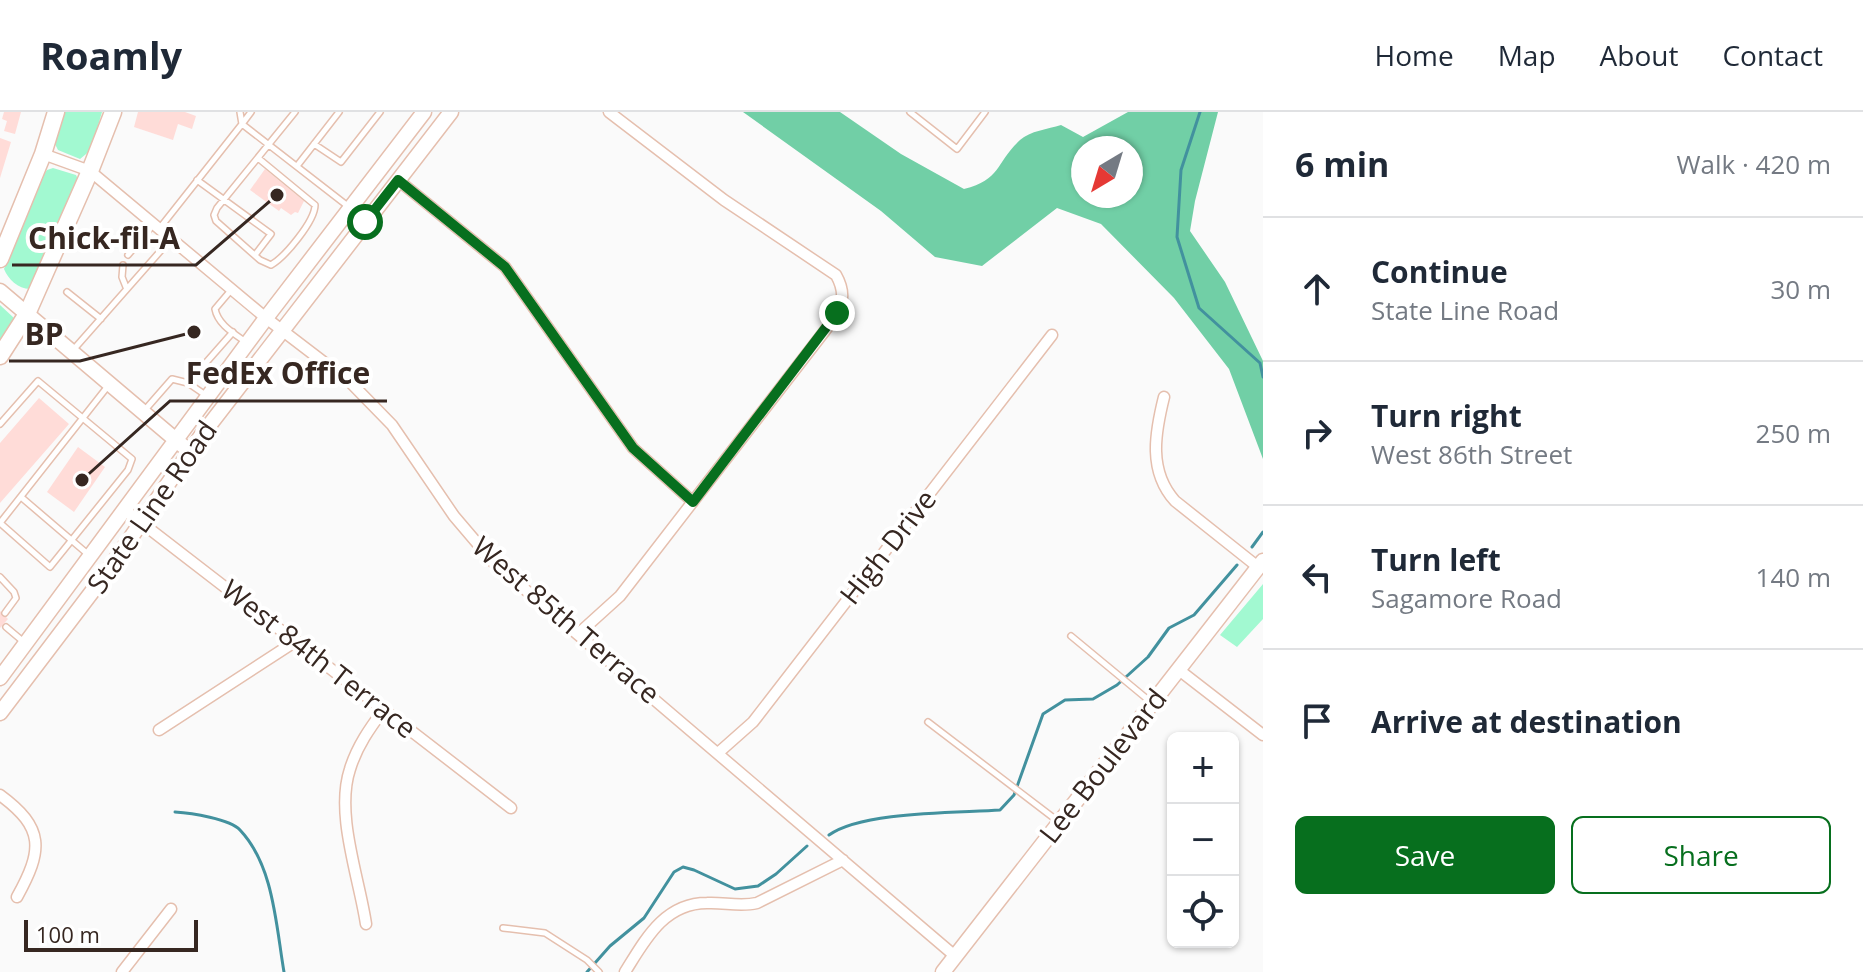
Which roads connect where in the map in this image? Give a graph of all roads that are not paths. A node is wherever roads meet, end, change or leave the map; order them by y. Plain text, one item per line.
1 (56, 112) edge
2 (113, 112) edge
3 (240, 112) edge
4 (251, 112) edge
5 (295, 112) edge
6 (339, 112) edge
7 (380, 112) edge
8 (424, 112) edge
9 (451, 112) edge
10 (609, 112) edge
11 (910, 112) edge
12 (985, 112) edge
13 (242, 124) junction
14 (314, 144) junction
15 (269, 145) junction
16 (43, 154) junction
17 (258, 158) junction
18 (297, 166) junction
19 (90, 171) junction
20 (197, 180) junction
21 (398, 180) junction
22 (225, 199) junction
23 (349, 208) junction
24 (156, 227) junction
25 (171, 239) junction
26 (131, 253) dead end
27 (255, 255) junction
28 (0, 259) edge
29 (125, 268) dead end
30 (126, 288) junction
31 (232, 289) junction
32 (0, 291) edge
33 (67, 292) dead end
34 (27, 314) junction
35 (266, 318) junction
36 (101, 319) junction
37 (281, 330) junction
38 (233, 332) junction
39 (1052, 335) dead end
40 (248, 343) junction
41 (71, 352) junction
42 (0, 356) edge
43 (188, 383) junction
44 (109, 385) junction
45 (208, 397) junction
46 (1164, 397) dead end
47 (143, 413) junction
48 (84, 419) junction
49 (0, 424) edge
50 (177, 441) junction
51 (190, 451) junction
52 (21, 497) junction
53 (693, 502) junction
54 (125, 510) junction
55 (141, 522) junction
56 (0, 523) edge
57 (72, 541) junction
58 (91, 556) junction
59 (1261, 564) edge
60 (0, 577) edge
61 (5, 613) dead end
62 (6, 627) dead end
63 (578, 634) junction
64 (1071, 636) dead end
65 (296, 641) junction
66 (26, 644) junction
67 (1179, 670) junction
68 (0, 678) edge
69 (1153, 703) junction
70 (384, 709) junction
71 (0, 713) edge
72 (928, 722) dead end
73 (159, 730) dead end
74 (1263, 735) edge
75 (718, 753) junction
76 (0, 795) edge
77 (511, 808) dead end
78 (1060, 822) junction
79 (843, 860) junction
80 (17, 897) dead end
81 (171, 909) dead end
82 (366, 924) dead end
83 (503, 928) dead end
84 (955, 956) junction
85 (597, 971) edge
86 (122, 972) edge
87 (625, 972) edge
88 (943, 972) edge

1 - 16 main road
2 - 19 main road
3 - 13 lane
4 - 13 lane
5 - 15 lane
6 - 14 lane
7 - 14 lane
8 - 23 main road, State Line Road
9 - 21 main road, State Line Road
10 - 53 street
11 - 12 lane
13 - 15 lane
13 - 20 lane
14 - 18 lane
15 - 17 lane
15 - 18 lane
16 - 19 street
16 - 28 main road
17 - 22 lane
17 - 27 lane
18 - 23 lane
19 - 24 street, West 85th Terrace
19 - 34 main road
20 - 22 lane
20 - 24 lane
21 - 37 main road, State Line Road
21 - 53 street
22 - 27 lane
22 - 27 lane
23 - 35 main road, State Line Road
24 - 25 street, West 85th Terrace
24 - 26 lane
25 - 30 lane
25 - 31 street, West 85th Terrace
29 - 30 lane
30 - 36 lane
31 - 35 street, West 85th Terrace
31 - 38 lane
32 - 34 main road
33 - 36 lane
34 - 41 main road
34 - 42 main road
35 - 37 street, West 85th Terrace
35 - 40 main road, State Line Road
36 - 41 lane
37 - 51 main road, State Line Road
37 - 63 street, West 85th Terrace
38 - 40 lane
38 - 43 lane
39 - 75 street, High Drive
40 - 45 main road, State Line Road
41 - 44 main road
43 - 45 lane
43 - 47 lane
44 - 47 main road
44 - 48 lane
45 - 50 main road, State Line Road
46 - 59 street
47 - 50 main road
48 - 49 lane
48 - 52 lane
48 - 57 lane
50 - 51 main road
50 - 54 main road, State Line Road
51 - 55 main road, State Line Road
52 - 56 lane
52 - 57 lane
53 - 63 street
54 - 55 street, West 84th Terrace
54 - 58 main road, State Line Road
55 - 65 street, West 84th Terrace
55 - 71 main road, State Line Road
56 - 57 lane
57 - 58 lane
58 - 66 main road, State Line Road
59 - 67 main road, Lee Boulevard
60 - 61 lane
62 - 66 lane
63 - 75 street, West 85th Terrace
64 - 69 lane
65 - 70 street, West 84th Terrace
65 - 73 street
66 - 68 main road, State Line Road
67 - 69 main road, Lee Boulevard
67 - 74 street
69 - 78 main road, Lee Boulevard
70 - 77 street, West 84th Terrace
70 - 82 street
72 - 78 lane
75 - 79 street, West 85th Terrace
76 - 80 street
78 - 84 main road, Lee Boulevard
79 - 84 street, West 85th Terrace
79 - 87 street
81 - 86 street
83 - 85 lane
84 - 88 main road, Lee Boulevard

